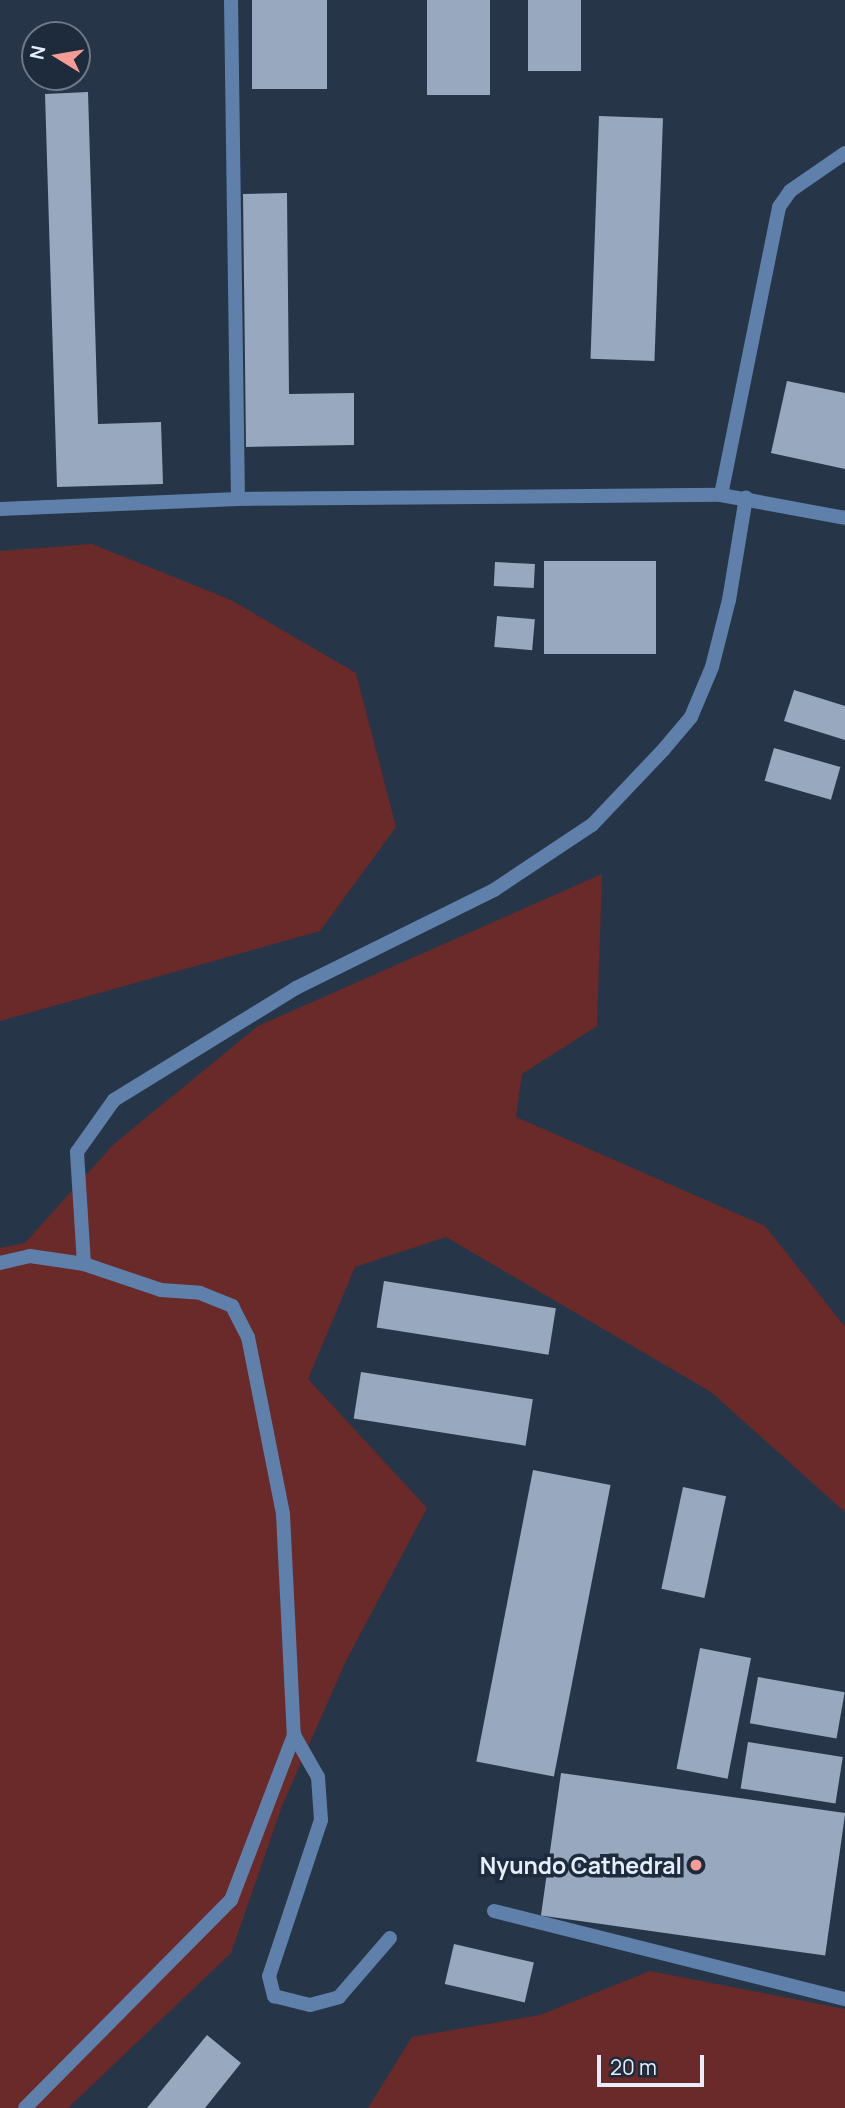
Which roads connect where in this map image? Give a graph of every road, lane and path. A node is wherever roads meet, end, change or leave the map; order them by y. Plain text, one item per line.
1 (231, 0) edge
2 (845, 153) edge
3 (721, 495) junction
4 (746, 497) junction
5 (238, 499) junction
6 (0, 509) edge
7 (845, 518) edge
8 (0, 1263) edge
9 (84, 1264) junction
10 (294, 1735) junction
11 (494, 1910) dead end
12 (390, 1938) dead end
13 (845, 1999) edge
14 (24, 2108) edge

1 - 5 street
2 - 3 street
3 - 4 street
3 - 5 street
4 - 7 street
4 - 9 street
5 - 6 street
8 - 9 street
9 - 10 street
10 - 12 street
10 - 14 street
11 - 13 street

